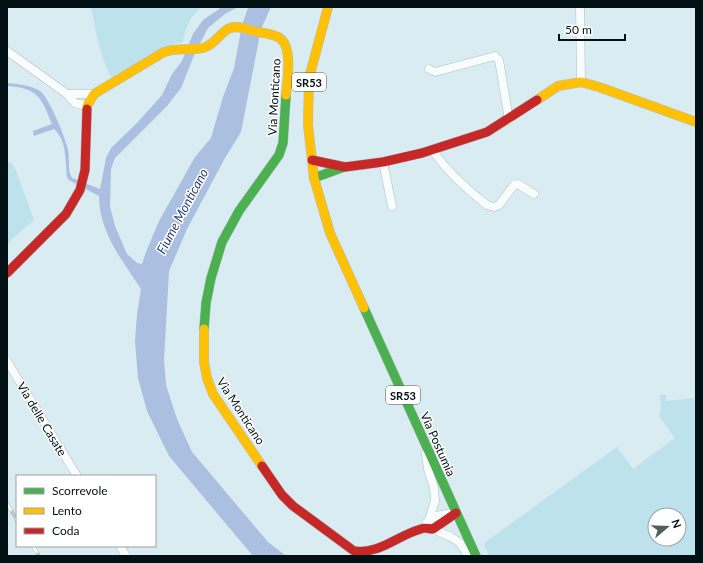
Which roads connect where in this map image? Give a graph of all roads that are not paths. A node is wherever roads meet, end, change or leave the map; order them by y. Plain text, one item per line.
1 (328, 7) edge
2 (580, 7) edge
3 (7, 51) edge
4 (429, 69) dead end
5 (581, 82) junction
6 (67, 94) junction
7 (94, 94) junction
8 (75, 102) junction
9 (87, 106) junction
10 (508, 120) junction
11 (86, 122) junction
12 (696, 122) edge
13 (432, 150) junction
14 (312, 160) junction
15 (382, 162) junction
16 (345, 167) junction
17 (314, 174) junction
18 (534, 194) dead end
19 (392, 206) dead end
20 (7, 273) edge
21 (7, 361) edge
22 (425, 443) junction
23 (76, 475) edge
24 (456, 513) junction
25 (429, 520) junction
26 (422, 528) junction
27 (433, 529) junction
28 (121, 547) edge
29 (126, 556) edge
30 (468, 556) edge
31 (476, 556) edge

1 - 14 street, SR53
2 - 5 street
3 - 6 street
4 - 10 street
5 - 10 street
5 - 12 street
6 - 7 street
6 - 8 street
7 - 9 street
7 - 26 street, Via Monticano
8 - 9 street
8 - 11 street
9 - 11 street
10 - 13 street
11 - 20 street
13 - 15 street
13 - 18 street
14 - 16 street
14 - 17 street, SR53
15 - 16 street
15 - 19 street
16 - 17 street
17 - 22 street, Via Postumia / SR53
21 - 23 street, Via delle Casate
22 - 24 street, Via Postumia / SR53
22 - 25 street
24 - 25 street
24 - 27 street
24 - 31 street, Via Postumia / SR53
25 - 26 street
26 - 27 street
27 - 30 street
28 - 29 street

